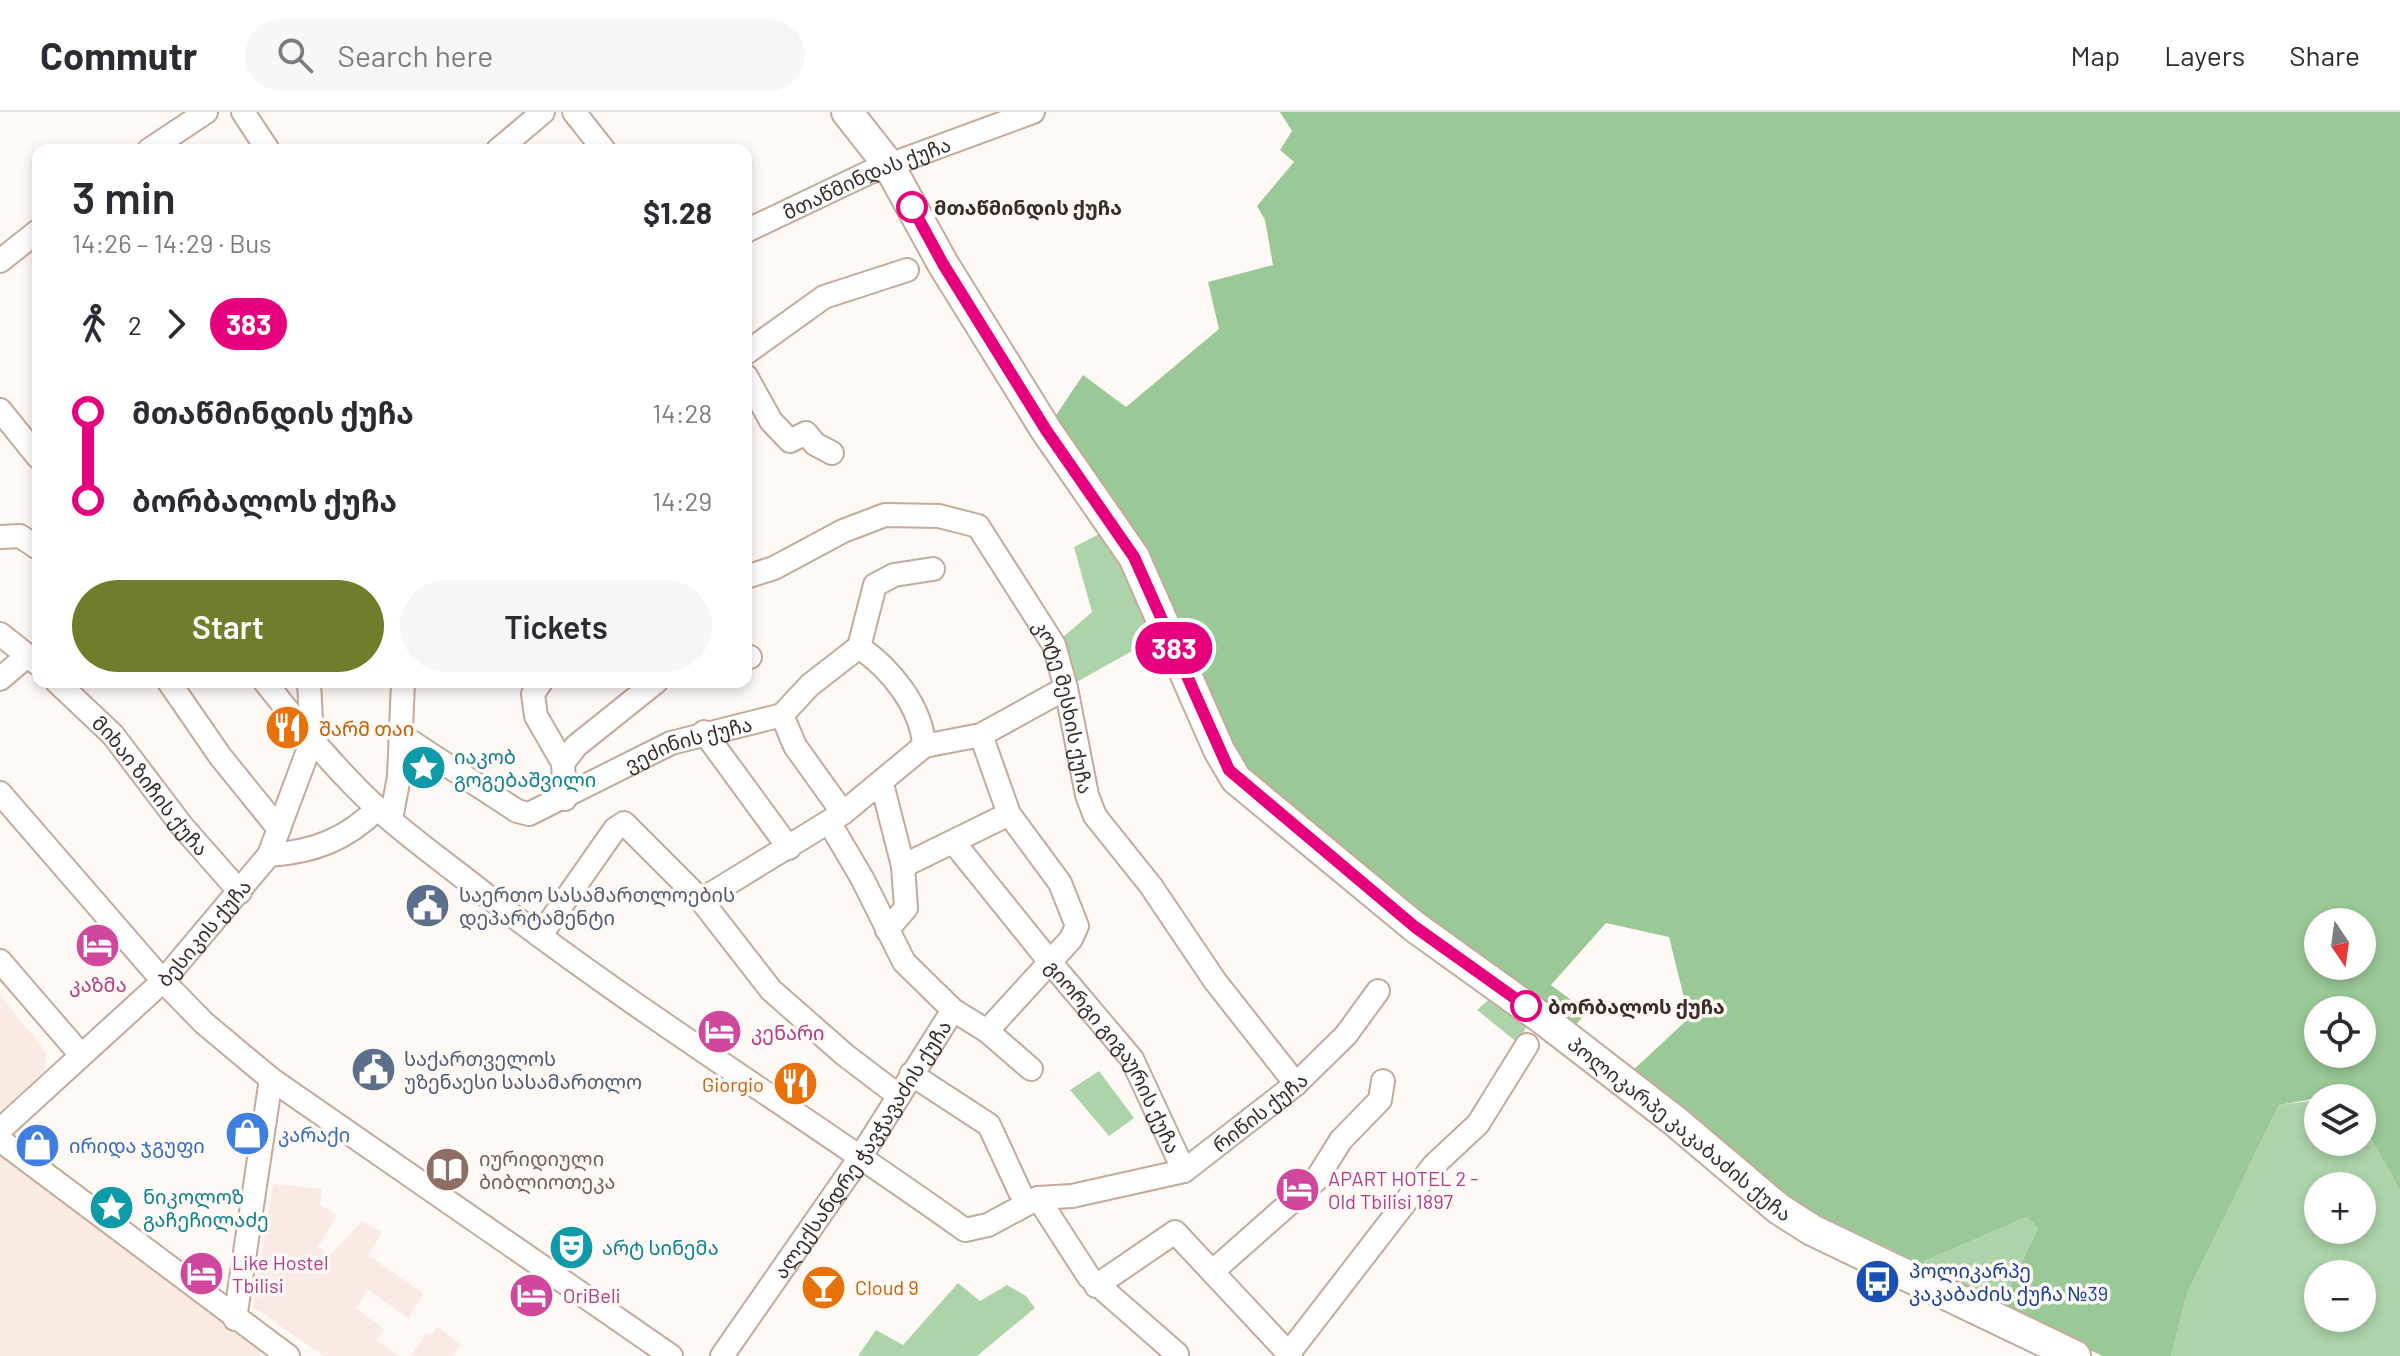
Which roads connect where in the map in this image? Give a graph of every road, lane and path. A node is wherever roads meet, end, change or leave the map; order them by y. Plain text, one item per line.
1 (206, 112) edge
2 (243, 112) edge
3 (543, 112) edge
4 (574, 112) edge
5 (847, 112) edge
6 (1033, 112) edge
7 (158, 144) edge
8 (264, 144) edge
9 (505, 144) edge
10 (599, 144) edge
11 (888, 164) junction
12 (752, 228) edge
13 (32, 236) edge
14 (0, 261) edge
15 (907, 270) dead end
16 (752, 349) edge
17 (752, 387) edge
18 (0, 410) edge
19 (32, 450) edge
20 (832, 453) dead end
21 (0, 537) edge
22 (32, 538) edge
23 (933, 569) dead end
24 (752, 575) edge
25 (0, 634) edge
26 (859, 647) junction
27 (32, 660) edge
28 (0, 679) edge
29 (63, 688) edge
30 (173, 688) edge
31 (270, 688) edge
32 (309, 688) edge
33 (403, 688) edge
34 (537, 688) edge
35 (648, 688) edge
36 (1066, 688) junction
37 (782, 715) junction
38 (704, 732) junction
39 (401, 735) junction
40 (981, 735) junction
41 (923, 736) junction
42 (312, 740) junction
43 (563, 763) junction
44 (882, 784) junction
45 (0, 793) edge
46 (565, 799) junction
47 (384, 814) junction
48 (1009, 814) junction
49 (836, 818) junction
50 (279, 829) junction
51 (955, 844) junction
52 (789, 848) junction
53 (269, 855) junction
54 (903, 866) junction
55 (240, 892) junction
56 (701, 900) junction
57 (887, 930) junction
58 (540, 936) junction
59 (0, 961) edge
60 (1050, 962) junction
61 (163, 981) junction
62 (1378, 991) dead end
63 (953, 1010) junction
64 (987, 1031) junction
65 (1527, 1045) dead end
66 (81, 1055) junction
67 (1031, 1069) dead end
68 (911, 1074) junction
69 (271, 1079) junction
70 (1383, 1081) dead end
71 (1296, 1084) junction
72 (899, 1096) junction
73 (0, 1130) edge
74 (0, 1140) edge
75 (861, 1156) junction
76 (1184, 1171) junction
77 (1029, 1195) junction
78 (1213, 1271) junction
79 (1096, 1286) junction
80 (235, 1319) junction
81 (279, 1354) edge
82 (1177, 1354) edge
83 (1290, 1354) edge
84 (671, 1356) edge
85 (722, 1356) edge
86 (2075, 1356) edge

1 - 7 street
2 - 8 street
3 - 9 street
4 - 10 street
5 - 11 street, პოლიკარპე კაკაბაძის ქუჩა
6 - 11 street, მთაწმინდას ქუჩა
11 - 12 street, მთაწმინდას ქუჩა
11 - 86 street, პოლიკარპე კაკაბაძის ქუჩა
13 - 14 street
15 - 16 street
17 - 20 street
18 - 19 street
21 - 22 street
23 - 26 street
24 - 36 street, კოტე მესხის ქუჩა
25 - 27 street
26 - 37 street
26 - 41 street
27 - 28 street
29 - 55 street, მიხაი ზიჩის ქუჩა
30 - 50 street
31 - 42 street
32 - 42 street, ბესიკის ქუჩა
33 - 39 street
34 - 43 street
35 - 43 street
36 - 40 street
36 - 71 street, კოტე მესხის ქუჩა
37 - 38 street, ვეძინის ქუჩა
37 - 49 street
38 - 46 street, ვეძინის ქუჩა
38 - 52 street
39 - 46 street, ვეძინის ქუჩა
39 - 47 street
40 - 41 street
40 - 48 street, გიორგი გიგაურის ქუჩა
41 - 44 street
42 - 47 street
42 - 50 street, ბესიკის ქუჩა
43 - 46 street
44 - 49 street
44 - 54 street
45 - 61 street
47 - 53 street
47 - 58 street
48 - 51 street
48 - 60 street, გიორგი გიგაურის ქუჩა
49 - 52 street
49 - 57 street
50 - 53 street, ბესიკის ქუჩა
51 - 54 street
51 - 60 street
52 - 56 street
53 - 55 street, ბესიკის ქუჩა
54 - 57 street
55 - 61 street, ბესიკის ქუჩა
56 - 58 street
56 - 72 street
57 - 63 street
58 - 75 street
59 - 66 street
60 - 64 street
60 - 76 street, გიორგი გიგაურის ქუჩა
61 - 66 street, ბესიკის ქუჩა
61 - 69 street
62 - 71 street, რიწის ქუჩა
63 - 64 street, ალექსანდრე ჭავჭავაძის ქუჩა
63 - 68 street, ალექსანდრე ჭავჭავაძის ქუჩა
64 - 67 street, ალექსანდრე ჭავჭავაძის ქუჩა
65 - 83 street
66 - 73 street, ბესიკის ქუჩა
68 - 72 street, ალექსანდრე ჭავჭავაძის ქუჩა
68 - 77 street
69 - 80 street
69 - 84 street
70 - 78 street
71 - 76 street, რიწის ქუჩა
72 - 75 street, ალექსანდრე ჭავჭავაძის ქუჩა
74 - 80 street
75 - 77 street, რიწის ქუჩა
75 - 85 street, ალექსანდრე ჭავჭავაძის ქუჩა
76 - 77 street, რიწის ქუჩა
77 - 79 street
78 - 79 street
78 - 83 street
79 - 82 street
80 - 81 street

